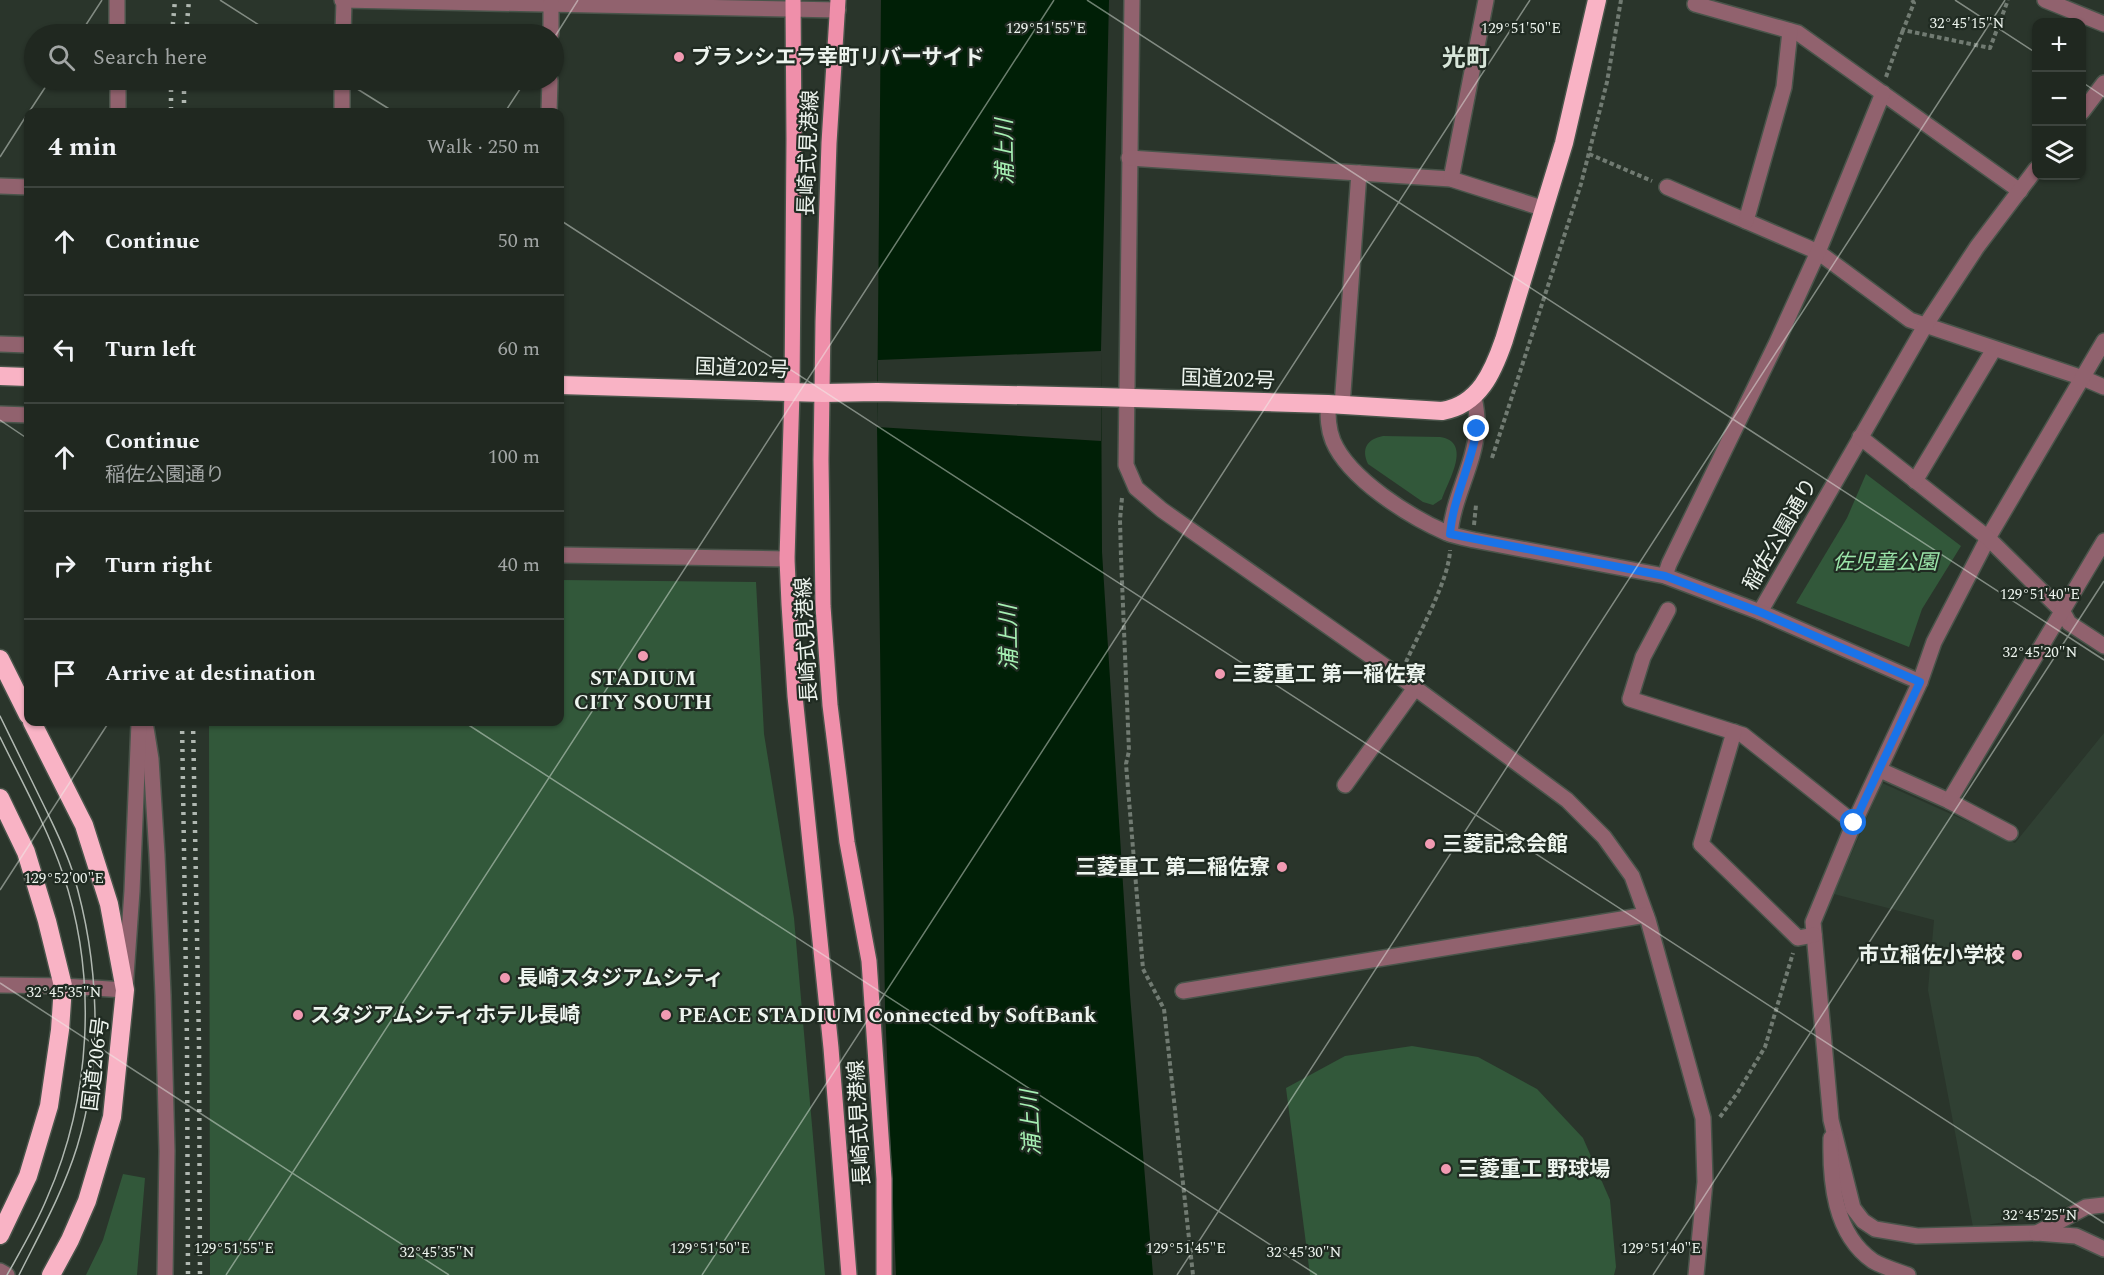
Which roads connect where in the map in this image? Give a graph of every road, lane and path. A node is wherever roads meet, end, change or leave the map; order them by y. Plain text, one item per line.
1 (117, 0) edge
2 (343, 0) edge
3 (1132, 0) edge
4 (1486, 0) edge
5 (1597, 0) edge
6 (1621, 0) edge
7 (1912, 0) edge
8 (2008, 0) edge
9 (2045, 0) edge
10 (551, 3) junction
11 (613, 3) edge
12 (1695, 4) dead end
13 (793, 5) edge
14 (838, 5) edge
15 (117, 24) edge
16 (343, 24) edge
17 (551, 24) edge
18 (2104, 24) edge
19 (1903, 30) junction
20 (1790, 31) junction
21 (2104, 83) edge
22 (118, 90) edge
23 (342, 90) edge
24 (550, 90) edge
25 (1883, 93) junction
26 (2086, 107) edge
27 (118, 108) edge
28 (342, 108) edge
29 (549, 108) edge
30 (1589, 154) junction
31 (1129, 158) junction
32 (1359, 173) junction
33 (2032, 175) edge
34 (1451, 179) junction
35 (0, 186) edge
36 (24, 187) edge
37 (1666, 187) joint
38 (2020, 191) junction
39 (1545, 209) junction
40 (1746, 221) junction
41 (1818, 252) junction
42 (1925, 326) junction
43 (2104, 341) edge
44 (0, 344) edge
45 (24, 345) edge
46 (1994, 349) junction
47 (0, 376) edge
48 (24, 377) edge
49 (2083, 378) junction
50 (564, 385) edge
51 (2104, 387) edge
52 (792, 392) junction
53 (823, 393) junction
54 (1474, 397) junction
55 (1127, 398) junction
56 (1335, 405) junction
57 (0, 414) edge
58 (24, 415) edge
59 (1860, 437) junction
60 (1126, 465) junction
61 (1489, 465) dead end
62 (1915, 481) junction
63 (1479, 499) dead end
64 (1450, 534) junction
65 (1988, 538) junction
66 (1474, 540) junction
67 (2104, 541) edge
68 (564, 555) edge
69 (787, 559) junction
70 (1665, 576) junction
71 (1668, 610) dead end
72 (1760, 612) junction
73 (2063, 612) junction
74 (2104, 646) edge
75 (0, 659) edge
76 (1399, 676) junction
77 (1920, 682) junction
78 (1415, 688) junction
79 (24, 707) edge
80 (34, 726) edge
81 (139, 726) edge
82 (146, 726) edge
83 (1734, 732) junction
84 (1880, 770) junction
85 (1345, 785) dead end
86 (0, 798) edge
87 (1949, 801) junction
88 (1854, 823) junction
89 (2010, 833) dead end
90 (1647, 915) junction
91 (1814, 935) junction
92 (1791, 958) dead end
93 (0, 986) edge
94 (63, 986) junction
95 (125, 990) junction
96 (1183, 991) dead end
97 (1738, 1092) dead end
98 (1831, 1120) junction
99 (2104, 1205) edge
100 (2037, 1233) junction
101 (0, 1235) edge
102 (2104, 1248) edge
103 (0, 1271) edge
104 (7, 1275) edge
105 (51, 1275) edge
106 (165, 1275) edge
107 (849, 1275) edge
108 (884, 1275) edge
109 (1193, 1275) edge
110 (1695, 1275) edge
111 (1908, 1275) edge

1 - 15 street
2 - 10 street
2 - 16 street
3 - 31 street
4 - 34 street
5 - 39 highway
6 - 30 path
7 - 19 path
8 - 19 path
9 - 18 street
10 - 11 street
10 - 17 street
11 - 13 street
12 - 20 street
13 - 14 street
13 - 52 main road, 長崎式見港線
14 - 53 main road, 長崎式見港線
19 - 25 path
20 - 25 street
20 - 40 street
21 - 26 street
22 - 27 street
23 - 28 street
24 - 29 street
25 - 38 street
25 - 41 street
30 - 37 path
30 - 61 path
31 - 32 street
31 - 55 street
32 - 34 street
32 - 56 street, 稲佐公園通り
33 - 38 street, 稲佐公園通り
34 - 39 street
35 - 36 street
37 - 40 street
38 - 42 street, 稲佐公園通り
39 - 54 highway
40 - 41 street
41 - 42 street
41 - 70 street
42 - 46 street
42 - 59 street, 稲佐公園通り
43 - 49 street
44 - 45 street
46 - 49 street
46 - 62 street
47 - 48 highway
49 - 51 street
49 - 65 street
50 - 52 highway, 国道202号
52 - 53 highway, 国道202号
52 - 69 main road, 長崎式見港線
53 - 55 highway, 国道202号
53 - 108 main road, 長崎式見港線
54 - 56 highway, 国道202号
54 - 64 street
55 - 56 highway, 国道202号
55 - 60 street
56 - 64 street, 稲佐公園通り
57 - 58 street
59 - 62 street
59 - 72 street, 稲佐公園通り
60 - 76 street
60 - 109 path
62 - 65 street
63 - 66 path
64 - 66 street, 稲佐公園通り
64 - 76 path
65 - 73 street
65 - 77 street
66 - 70 street, 稲佐公園通り
67 - 73 street
68 - 69 street
69 - 107 main road, 長崎式見港線
70 - 72 street, 稲佐公園通り
71 - 83 street
72 - 77 street
73 - 74 street
73 - 87 street
75 - 79 highway
76 - 78 street
77 - 84 street
78 - 85 street
78 - 90 street
80 - 95 highway, 国道206号
81 - 95 street
82 - 106 street
83 - 88 street
83 - 91 street
84 - 87 street
84 - 88 street
86 - 94 highway, 国道206号
87 - 89 street
88 - 91 street
90 - 96 street
90 - 110 street
91 - 98 street
92 - 97 path
93 - 94 street
94 - 95 street
94 - 101 highway, 国道206号
95 - 105 highway, 国道206号
98 - 100 street
98 - 111 street
99 - 100 street
100 - 102 street
103 - 104 street

